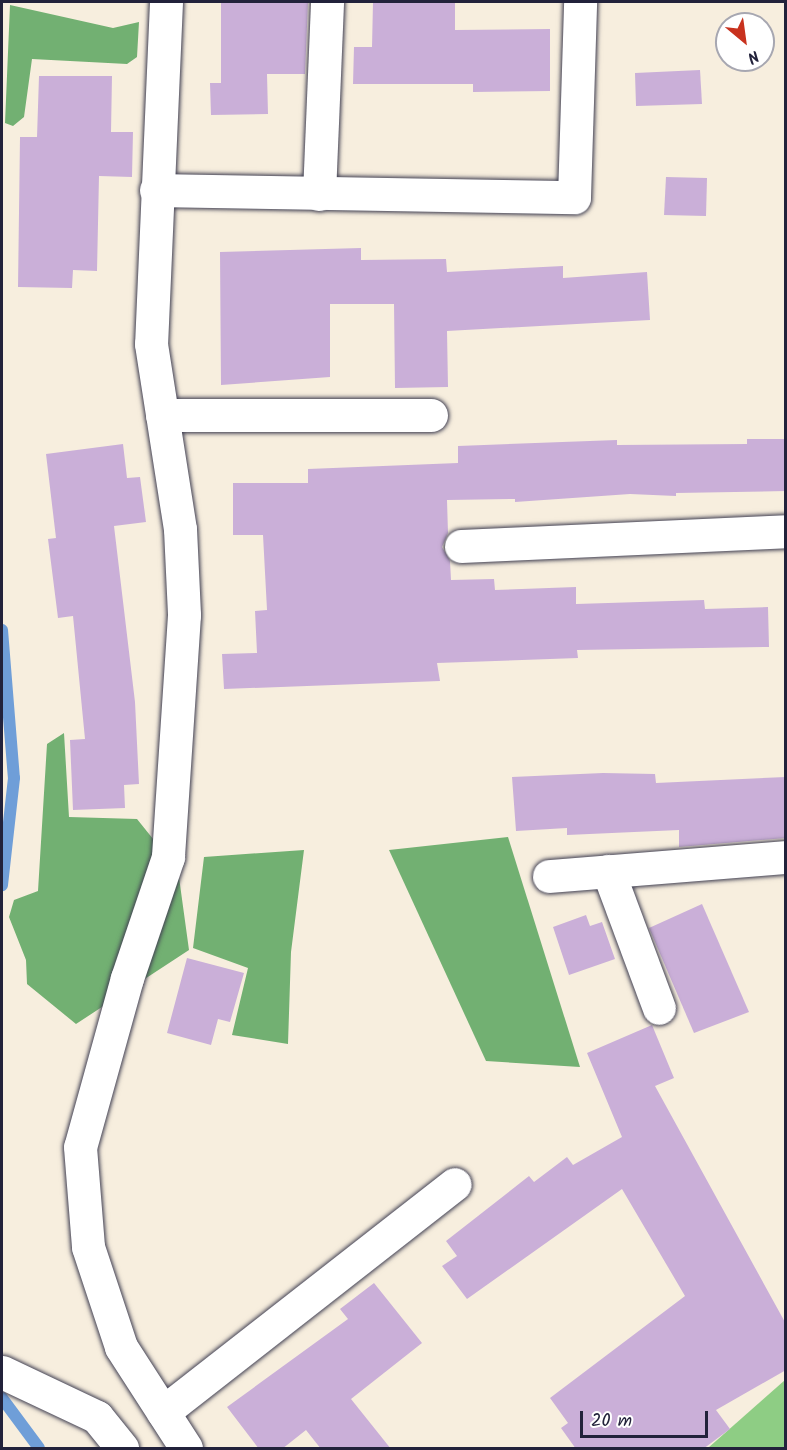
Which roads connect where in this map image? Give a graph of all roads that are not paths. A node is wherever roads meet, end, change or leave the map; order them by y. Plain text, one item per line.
1 (166, 2) edge
2 (327, 2) edge
3 (580, 2) edge
4 (156, 190) junction
5 (319, 194) junction
6 (162, 415) junction
7 (431, 415) dead end
8 (786, 531) edge
9 (461, 546) dead end
10 (786, 857) edge
11 (608, 871) junction
12 (549, 876) dead end
13 (659, 1008) dead end
14 (455, 1184) dead end
15 (5, 1373) edge
16 (163, 1412) junction
17 (122, 1449) edge
18 (186, 1449) edge

1 - 4 street
2 - 5 street
3 - 5 street
4 - 5 street
4 - 6 street
6 - 7 street
6 - 16 street
8 - 9 street
10 - 11 street
11 - 12 street
11 - 13 street
14 - 16 street
15 - 17 street
16 - 18 street

